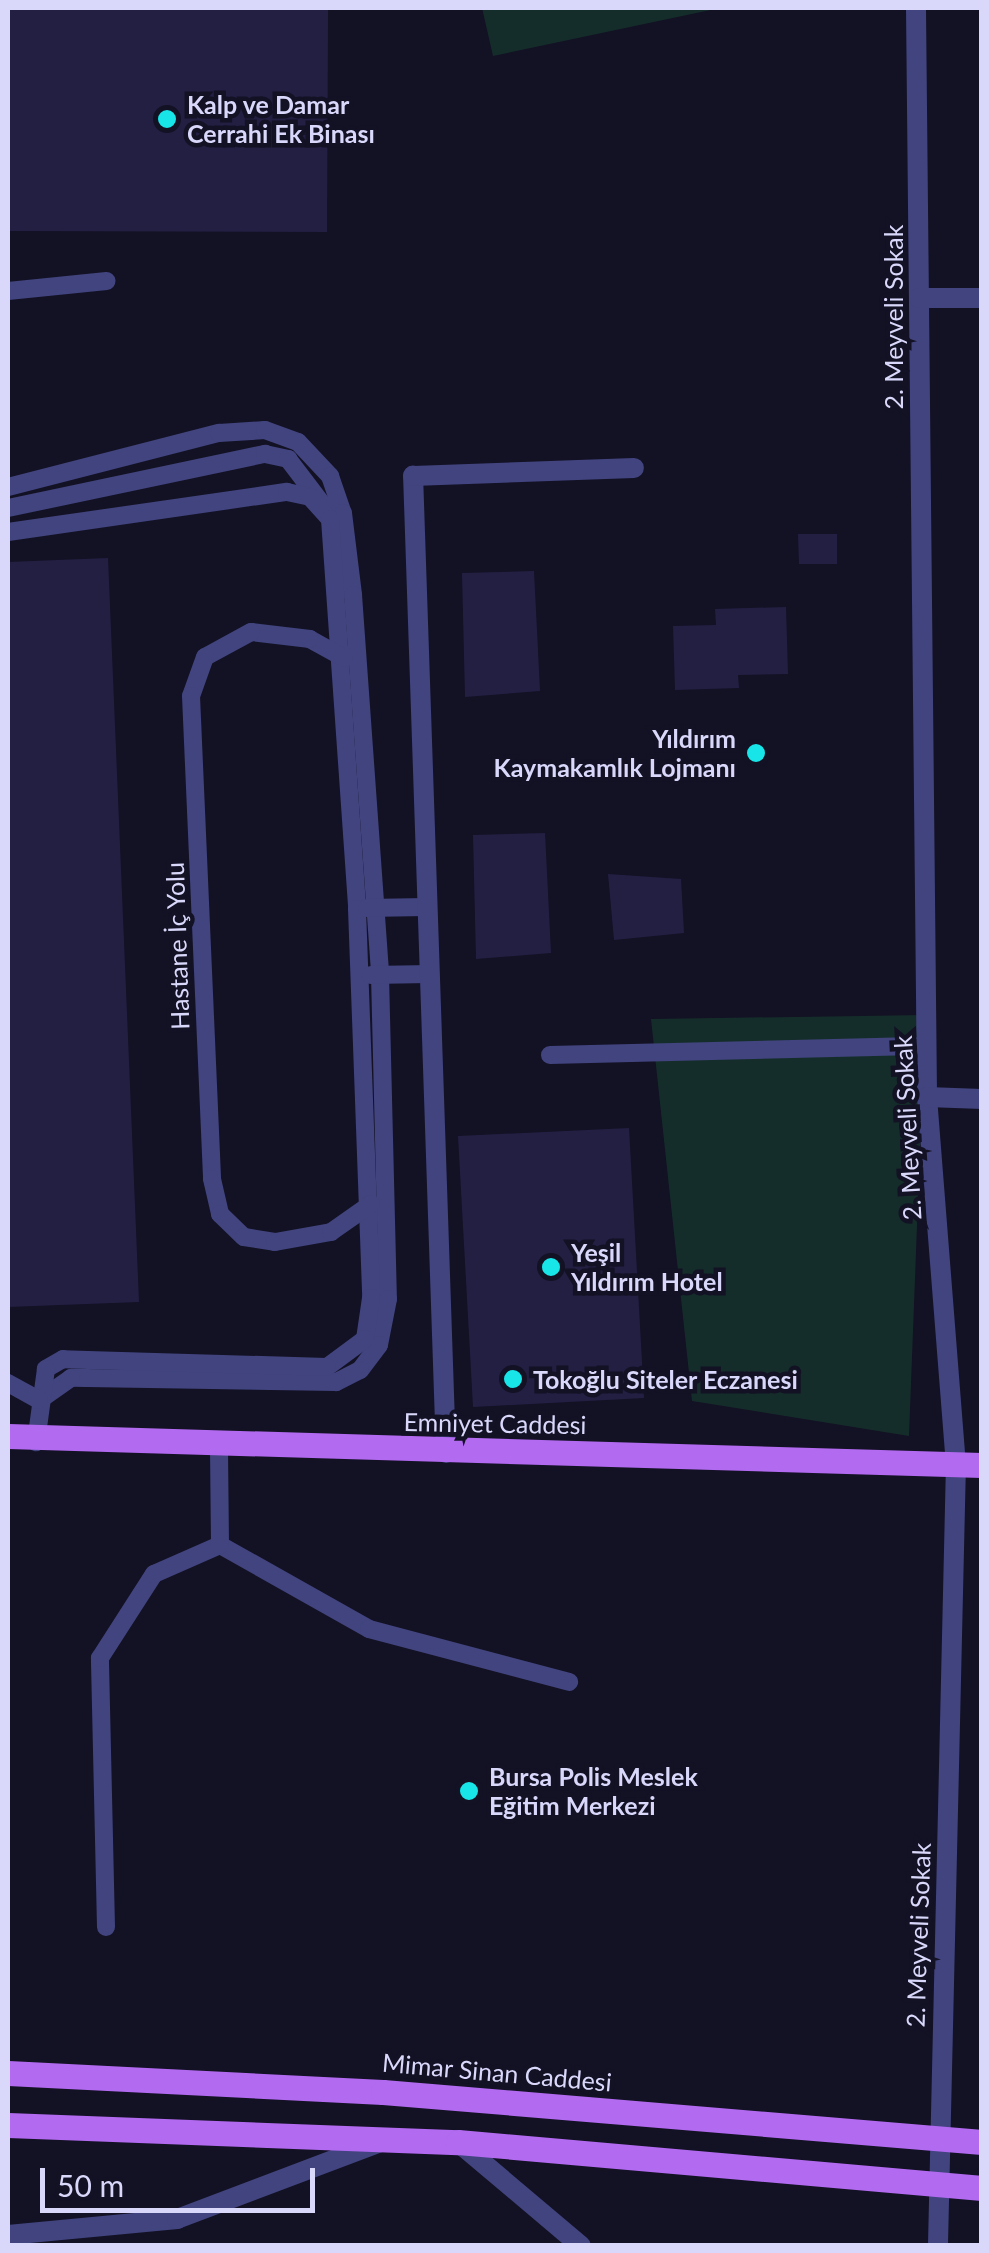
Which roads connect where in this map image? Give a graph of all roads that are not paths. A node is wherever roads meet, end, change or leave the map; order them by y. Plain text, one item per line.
1 (916, 8) edge
2 (106, 281) dead end
3 (8, 291) edge
4 (918, 298) junction
5 (982, 298) edge
6 (634, 468) dead end
7 (8, 487) edge
8 (8, 508) edge
9 (330, 519) junction
10 (8, 532) edge
11 (338, 654) junction
12 (358, 666) junction
13 (426, 906) junction
14 (367, 908) junction
15 (380, 974) junction
16 (430, 974) junction
17 (360, 976) junction
18 (926, 1046) junction
19 (550, 1055) dead end
20 (927, 1098) junction
21 (982, 1099) edge
22 (385, 1186) junction
23 (368, 1208) junction
24 (8, 1382) edge
25 (39, 1400) junction
26 (8, 1436) edge
27 (36, 1442) junction
28 (219, 1447) junction
29 (446, 1454) junction
30 (969, 1464) edge
31 (220, 1545) junction
32 (569, 1682) dead end
33 (106, 1927) dead end
34 (8, 2073) edge
35 (8, 2125) edge
36 (937, 2140) junction
37 (382, 2141) junction
38 (458, 2142) junction
39 (982, 2142) edge
40 (937, 2185) junction
41 (982, 2188) edge
42 (8, 2235) edge
43 (581, 2246) edge
44 (938, 2246) edge

1 - 4 street, 2. Meyveli Sokak
2 - 3 lane
4 - 5 street
4 - 18 street, 2. Meyveli Sokak
6 - 13 street
7 - 12 lane
8 - 9 lane
9 - 10 lane
9 - 11 lane
11 - 12 lane, Hastane İç Yolu
11 - 14 lane
11 - 23 lane, Hastane İç Yolu
12 - 14 lane
13 - 14 lane
13 - 16 street
14 - 15 lane
14 - 17 lane
15 - 16 lane
15 - 17 lane
15 - 22 lane
16 - 29 street
17 - 23 lane
18 - 19 lane
18 - 20 street, 2. Meyveli Sokak
20 - 21 street
20 - 30 street, 2. Meyveli Sokak
22 - 23 lane, Hastane İç Yolu
22 - 25 lane
23 - 25 lane
24 - 25 lane
25 - 27 lane
26 - 27 main road, Emniyet Caddesi
27 - 28 main road, Emniyet Caddesi
28 - 29 main road, Emniyet Caddesi
28 - 31 lane
29 - 30 main road, Emniyet Caddesi
30 - 36 street, 2. Meyveli Sokak
31 - 32 lane
31 - 33 lane
34 - 36 main road, Mimar Sinan Caddesi
35 - 37 main road
36 - 39 main road, Mimar Sinan Caddesi
36 - 40 street, 2. Meyveli Sokak
37 - 38 main road
37 - 42 street
38 - 40 main road
38 - 43 street
40 - 41 main road
40 - 44 street, 2. Meyveli Sokak

